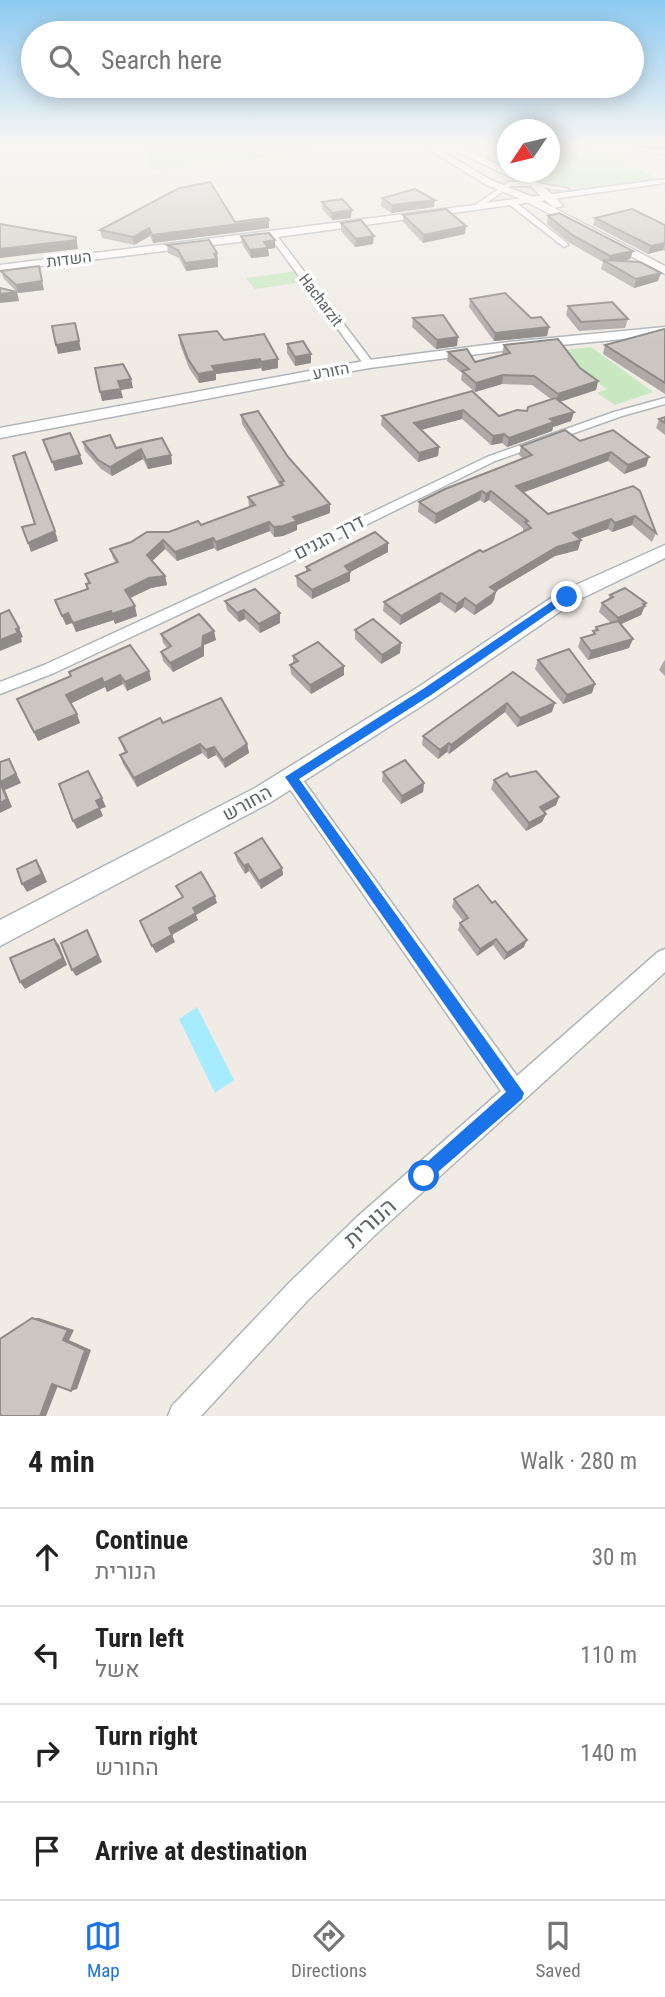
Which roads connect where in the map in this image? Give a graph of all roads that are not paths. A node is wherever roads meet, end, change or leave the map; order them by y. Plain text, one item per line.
1 (447, 212) edge
2 (524, 212) edge
3 (554, 212) edge
4 (567, 212) edge
5 (273, 235) junction
6 (565, 245) dead end
7 (665, 264) edge
8 (0, 268) edge
9 (665, 271) edge
10 (665, 331) edge
11 (369, 365) junction
12 (665, 401) edge
13 (0, 433) edge
14 (665, 551) edge
15 (0, 688) edge
16 (291, 777) junction
17 (0, 934) edge
18 (665, 959) edge
19 (516, 1093) junction
20 (182, 1416) edge

1 - 5 street, השדות
2 - 6 street
3 - 9 street
4 - 7 street
5 - 8 street, השדות
5 - 11 street, Hacharzit
10 - 11 street, הזורע
11 - 13 street, הזורע
12 - 15 street, דרך הגנים
14 - 16 street, החורש
16 - 17 street, החורש
16 - 19 street
18 - 19 street, הנורית
19 - 20 street, הנורית

